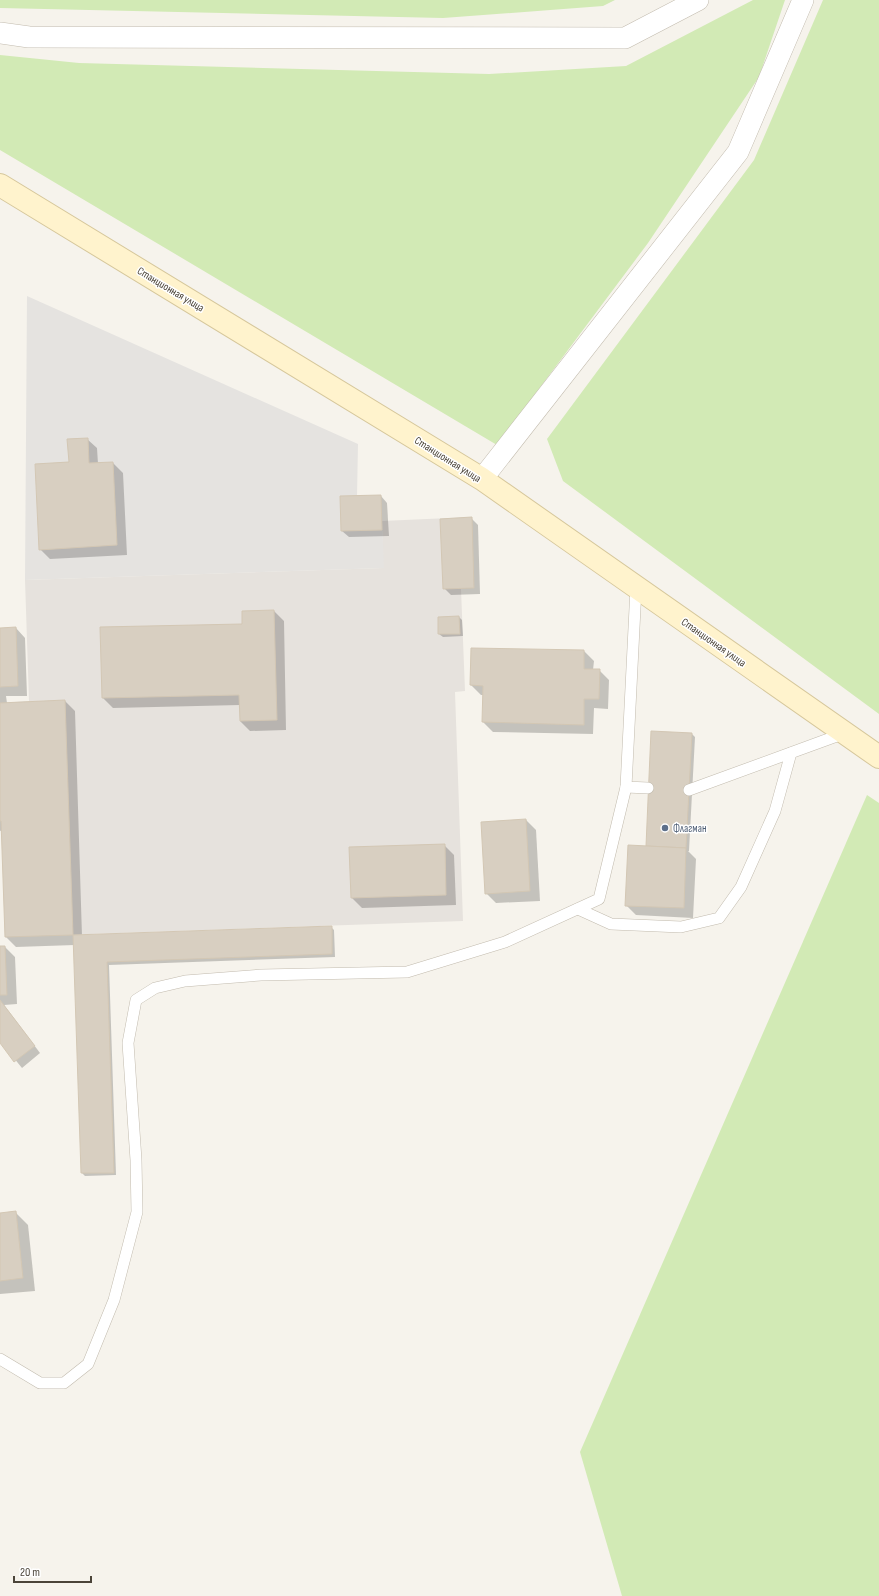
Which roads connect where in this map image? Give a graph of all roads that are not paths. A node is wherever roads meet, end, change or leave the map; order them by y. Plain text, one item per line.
1 (698, 0) edge
2 (803, 0) edge
3 (0, 33) edge
4 (0, 185) edge
5 (482, 479) junction
6 (636, 588) junction
7 (845, 733) junction
8 (791, 753) junction
9 (879, 757) edge
10 (626, 787) junction
11 (648, 788) dead end
12 (689, 790) dead end
13 (578, 909) junction
14 (0, 1358) edge

1 - 3 street
2 - 5 street
4 - 5 main road, Станционная улица
5 - 6 main road, Станционная улица
6 - 7 main road, Станционная улица
6 - 10 lane
7 - 8 lane
7 - 9 main road, Станционная улица
8 - 12 lane
8 - 13 lane
10 - 11 lane
10 - 13 lane
13 - 14 lane

